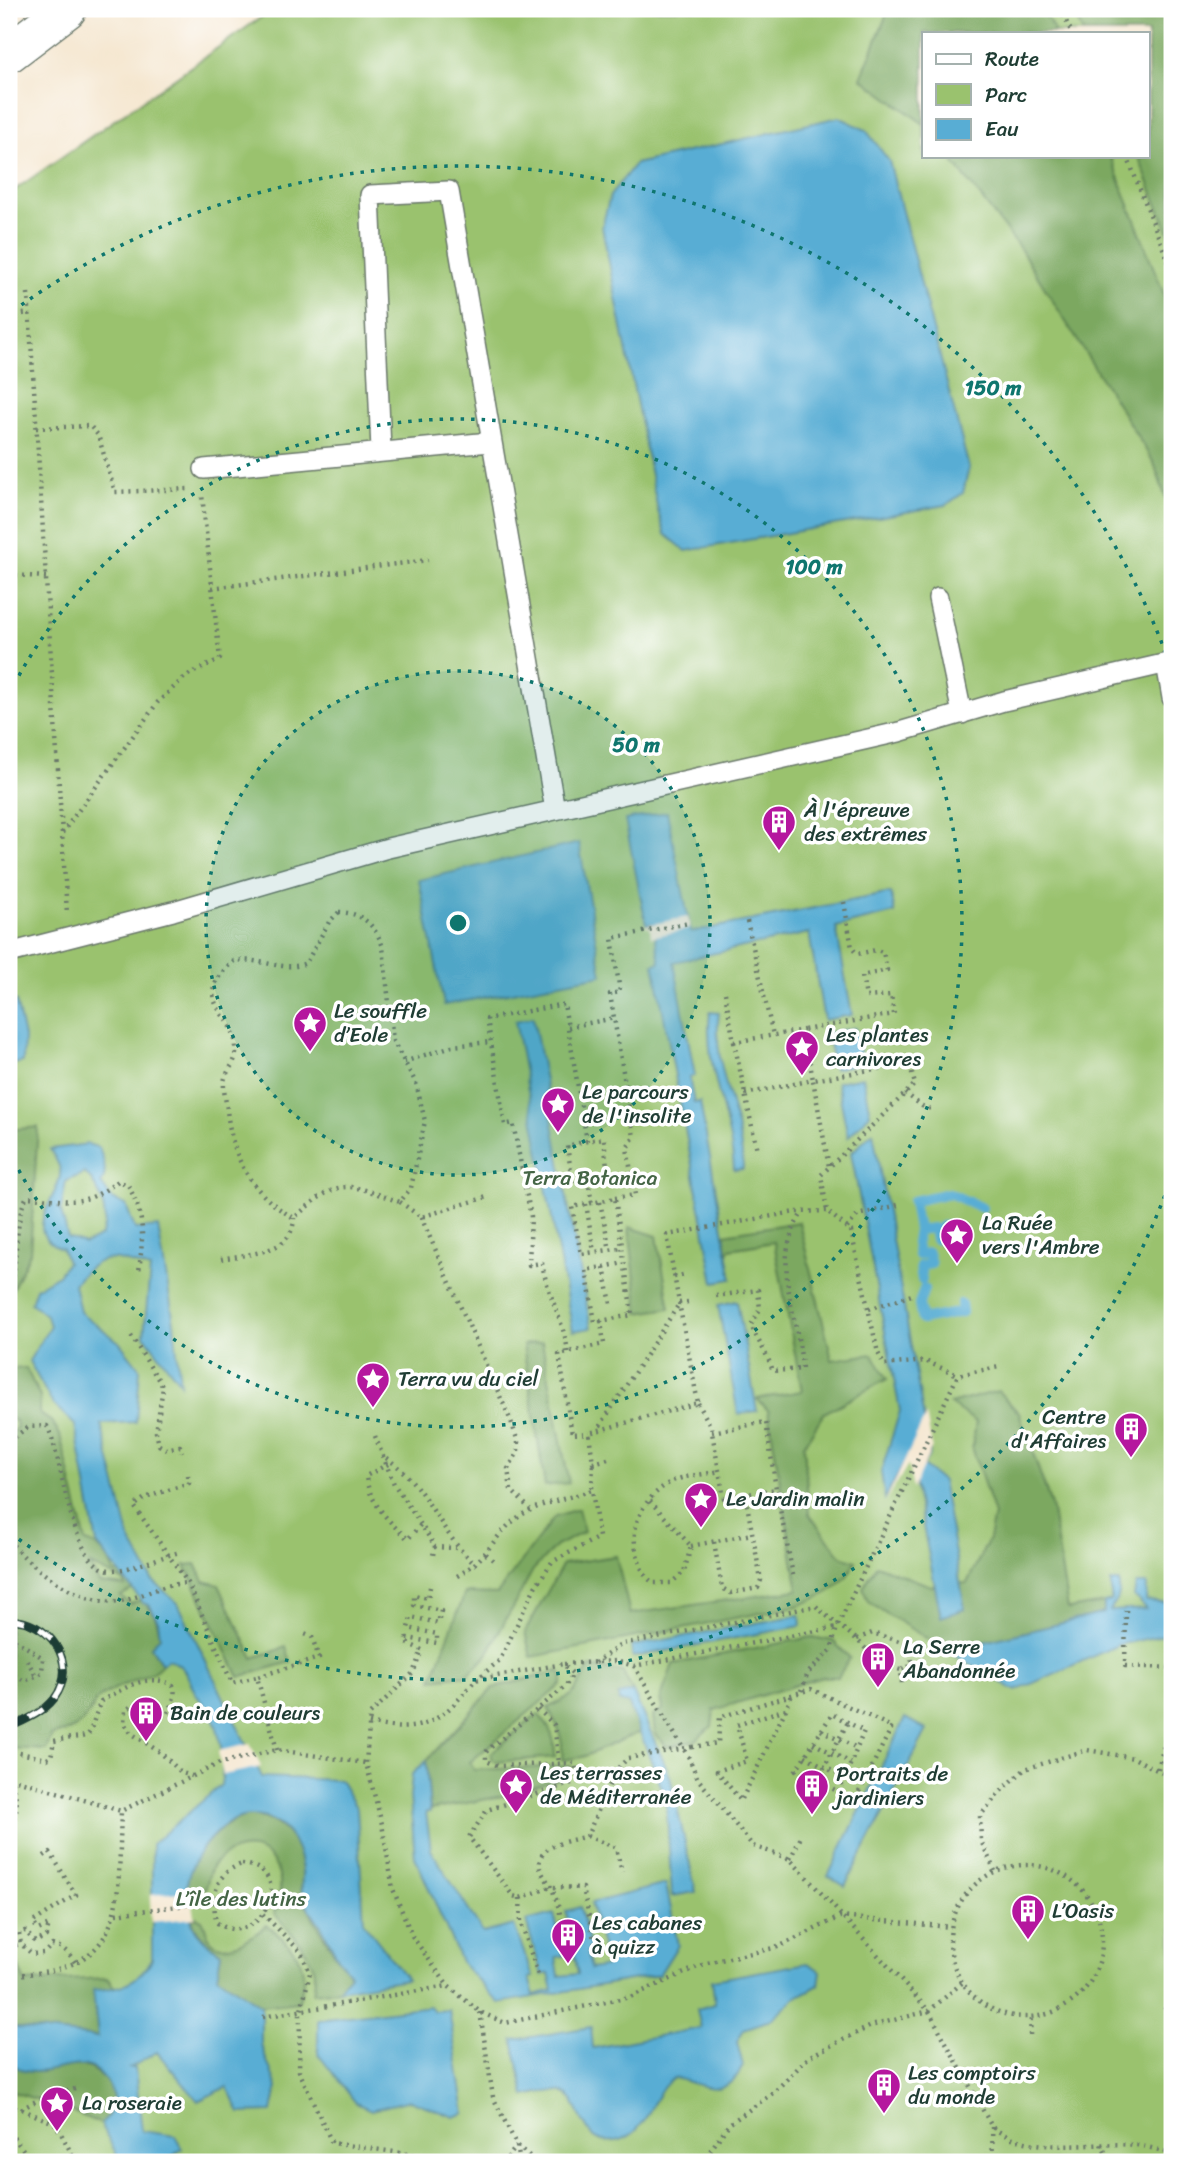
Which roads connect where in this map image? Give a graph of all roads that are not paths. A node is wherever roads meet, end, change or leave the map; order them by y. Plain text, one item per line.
1 (67, 9) edge
2 (9, 53) edge
3 (490, 442) junction
4 (381, 450) junction
5 (204, 469) dead end
6 (938, 598) dead end
7 (1169, 662) edge
8 (1172, 698) edge
9 (962, 714) junction
10 (555, 810) junction
11 (9, 953) edge

1 - 2 main road
3 - 4 lane
3 - 4 lane
3 - 10 lane
4 - 5 lane
6 - 9 lane
7 - 8 lane
7 - 9 lane
9 - 10 lane
10 - 11 lane

